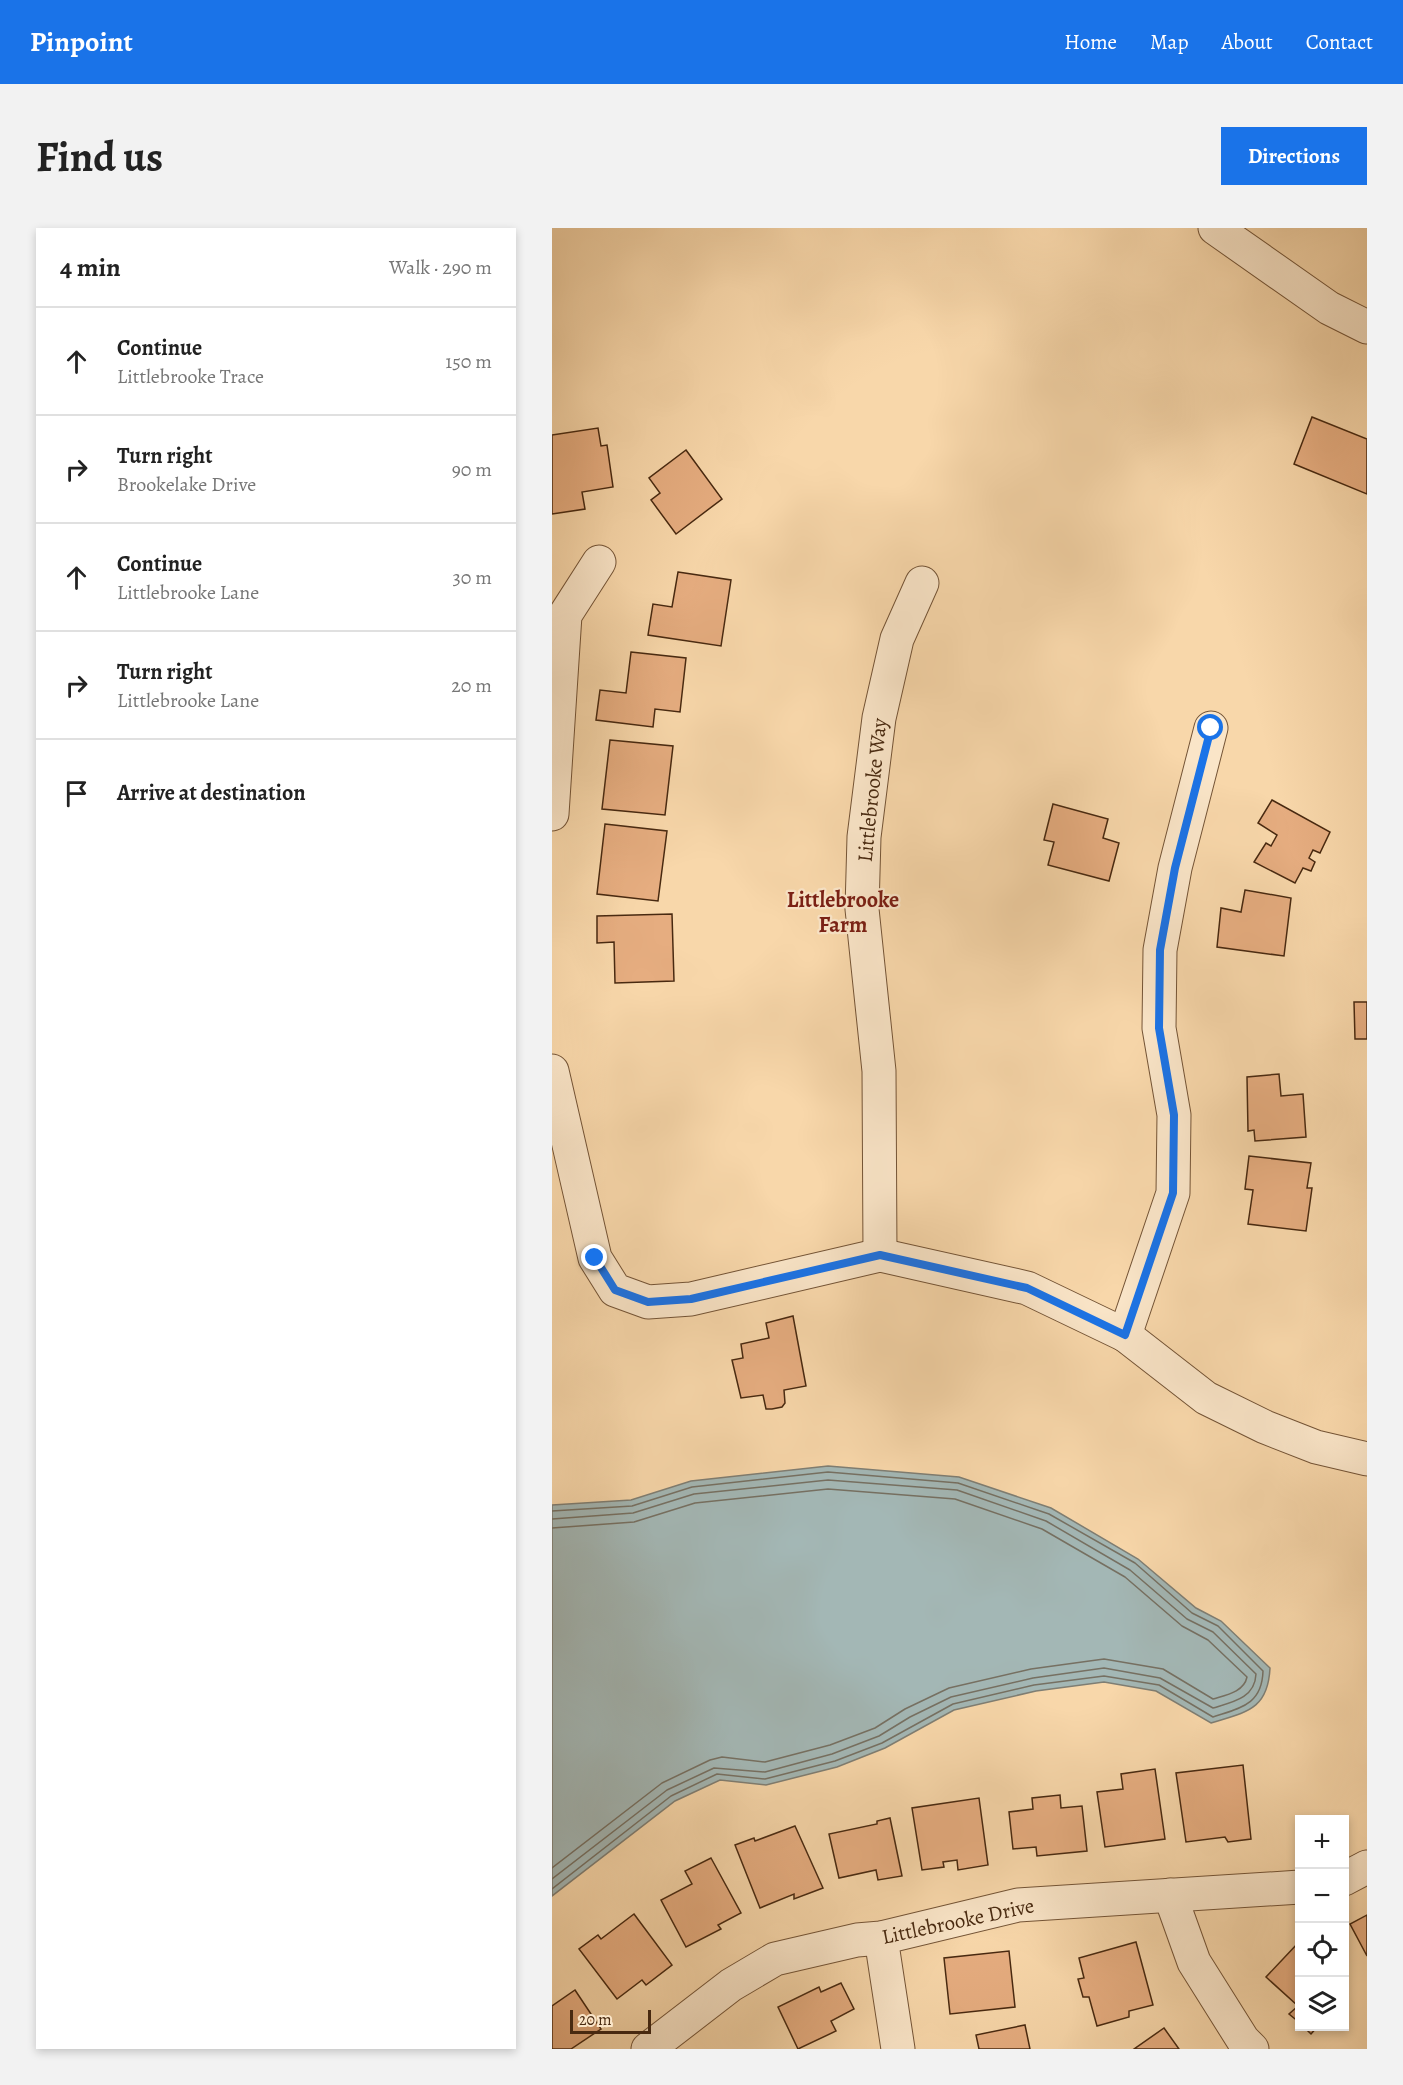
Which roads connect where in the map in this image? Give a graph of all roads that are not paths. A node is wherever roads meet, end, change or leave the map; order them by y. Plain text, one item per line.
1 (1215, 228) edge
2 (1367, 327) edge
3 (599, 562) dead end
4 (922, 583) dead end
5 (1211, 728) dead end
6 (552, 814) edge
7 (552, 1071) edge
8 (880, 1255) junction
9 (1125, 1335) junction
10 (1367, 1459) edge
11 (1367, 1868) edge
12 (1349, 1877) edge
13 (1295, 1887) edge
14 (1170, 1895) junction
15 (881, 1938) junction
16 (648, 2049) edge
17 (898, 2049) edge
18 (1252, 2049) edge

1 - 2 street
3 - 6 street
4 - 8 street, Littlebrooke Way
5 - 9 street
7 - 8 street
8 - 9 street
9 - 10 street
11 - 12 street
13 - 14 street, Littlebrooke Drive
14 - 15 street, Littlebrooke Drive
14 - 18 street
15 - 16 street, Littlebrooke Drive
15 - 17 street

